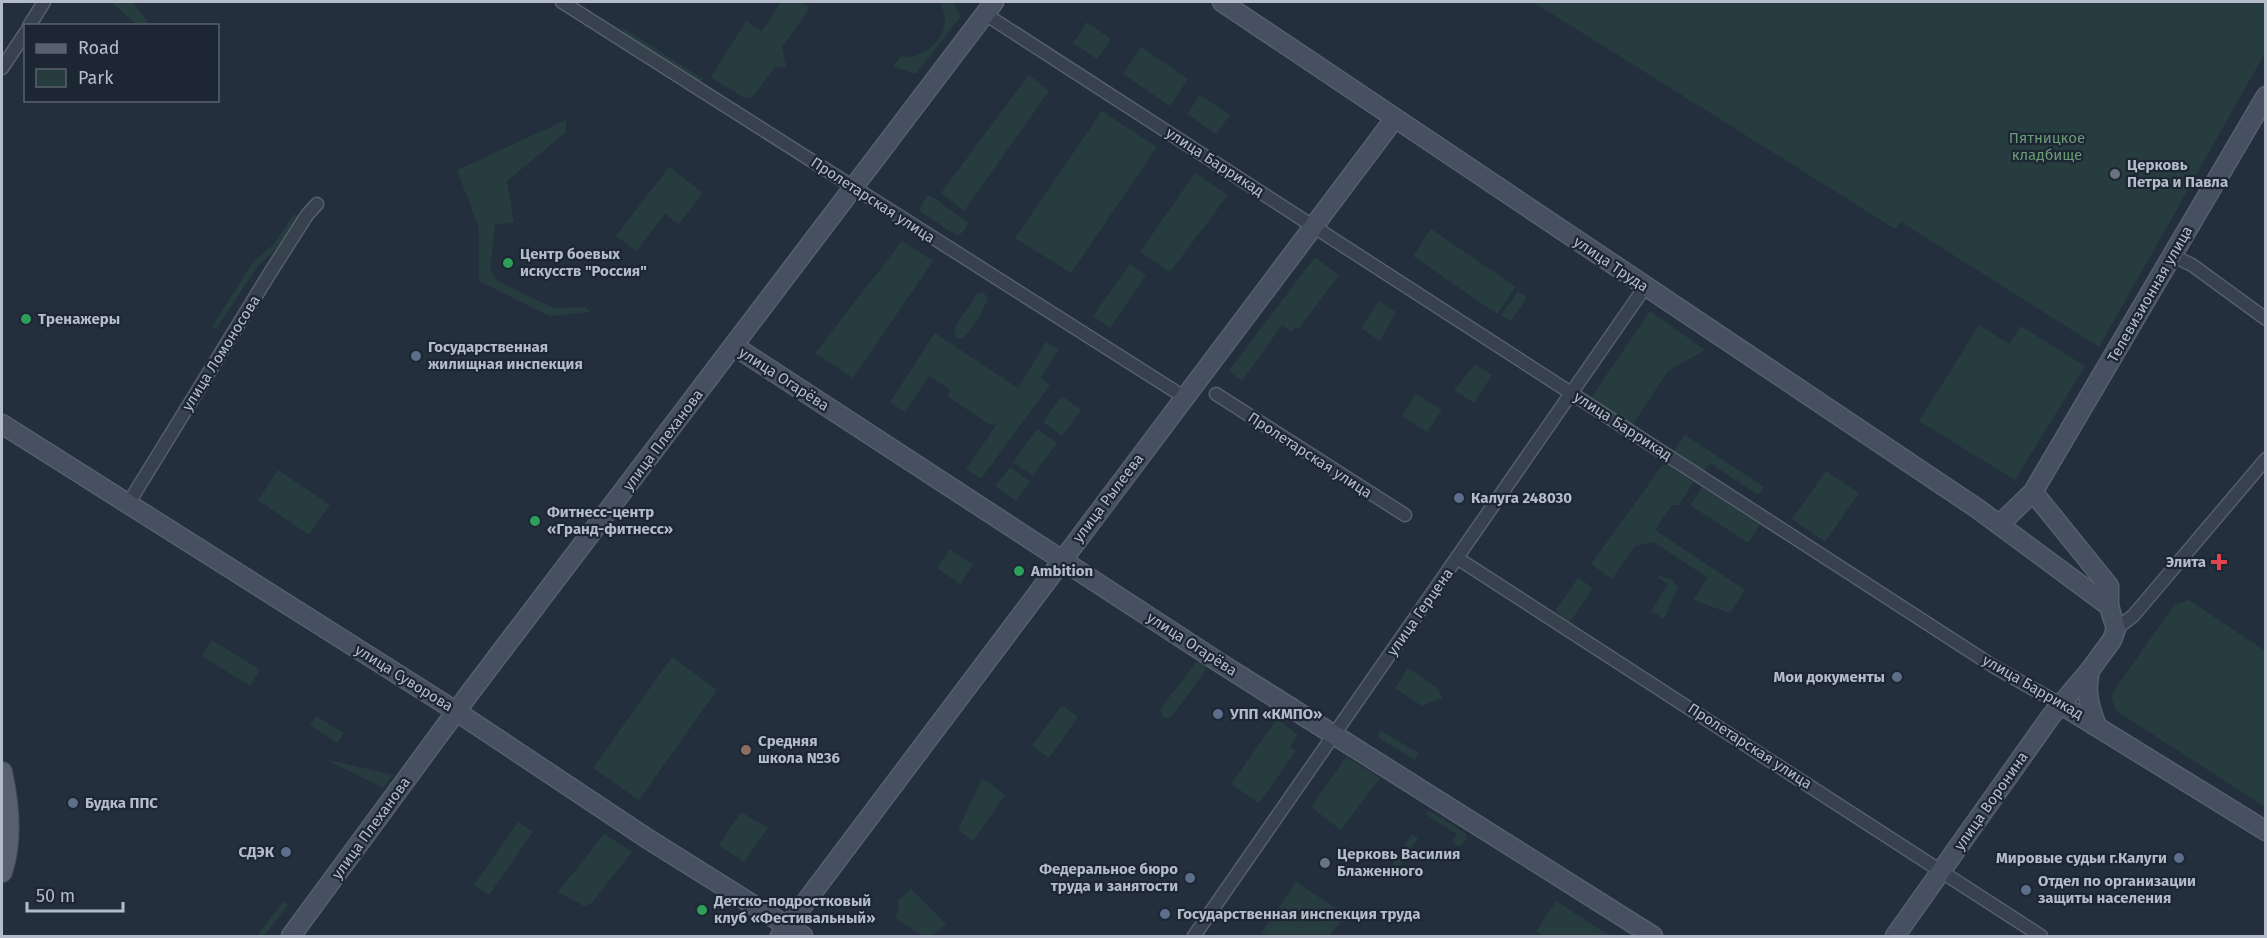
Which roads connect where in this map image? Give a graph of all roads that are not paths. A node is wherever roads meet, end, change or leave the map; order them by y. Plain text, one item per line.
1 (44, 2) edge
2 (562, 2) edge
3 (1226, 2) edge
4 (989, 8) edge
5 (30, 24) edge
6 (24, 35) edge
7 (2, 68) edge
8 (2265, 96) edge
9 (1395, 118) junction
10 (854, 189) junction
11 (317, 204) dead end
12 (1314, 227) junction
13 (2173, 256) junction
14 (1645, 287) junction
15 (2265, 319) edge
16 (734, 346) junction
17 (1572, 393) junction
18 (1216, 394) dead end
19 (1184, 397) junction
20 (2, 424) edge
21 (2265, 459) edge
22 (2033, 492) junction
23 (128, 504) junction
24 (1405, 515) dead end
25 (2000, 524) junction
26 (1062, 558) junction
27 (1458, 558) junction
28 (2113, 618) junction
29 (2090, 670) junction
30 (2060, 704) junction
31 (457, 711) junction
32 (2096, 724) junction
33 (1334, 735) junction
34 (2, 772) edge
35 (2265, 831) edge
36 (1942, 870) junction
37 (2, 873) edge
38 (784, 931) edge
39 (291, 936) edge
40 (803, 936) edge
41 (1194, 936) edge
42 (1653, 936) edge
43 (1896, 936) edge
44 (2041, 936) edge

1 - 5 street
2 - 10 street, Пролетарская улица
3 - 9 street, улица Труда
4 - 10 street, улица Плеханова
4 - 12 street, улица Баррикад
6 - 7 street
8 - 13 street, Телевизионная улица
9 - 12 street, улица Рылеева
9 - 14 street, улица Труда
10 - 16 street, улица Плеханова
10 - 19 street, Пролетарская улица
11 - 23 street, улица Ломоносова
12 - 17 street, улица Баррикад
12 - 19 street, улица Рылеева
13 - 15 street
13 - 22 street, Телевизионная улица
14 - 17 street, улица Герцена
14 - 25 street, улица Труда
16 - 26 street, улица Огарёва
16 - 31 street, улица Плеханова
17 - 27 street, улица Герцена
17 - 30 street, улица Баррикад
18 - 24 street, Пролетарская улица
19 - 26 street, улица Рылеева
20 - 23 street, улица Суворова
21 - 28 street
22 - 25 street, Телевизионная улица
22 - 28 street
23 - 31 street, улица Суворова
25 - 28 street, улица Труда
26 - 33 street, улица Огарёва
26 - 38 street, улица Рылеева
27 - 33 street, улица Герцена
27 - 36 street, Пролетарская улица
28 - 29 street
29 - 30 street, улица Воронина
29 - 32 street
30 - 32 street, улица Баррикад
30 - 36 street, улица Воронина
31 - 38 street, улица Суворова
31 - 39 street, улица Плеханова
32 - 35 street, улица Баррикад
33 - 41 street, улица Герцена
33 - 42 street, улица Огарёва
34 - 37 main road
36 - 43 street, улица Воронина
36 - 44 street, Пролетарская улица
38 - 40 street, улица Суворова

